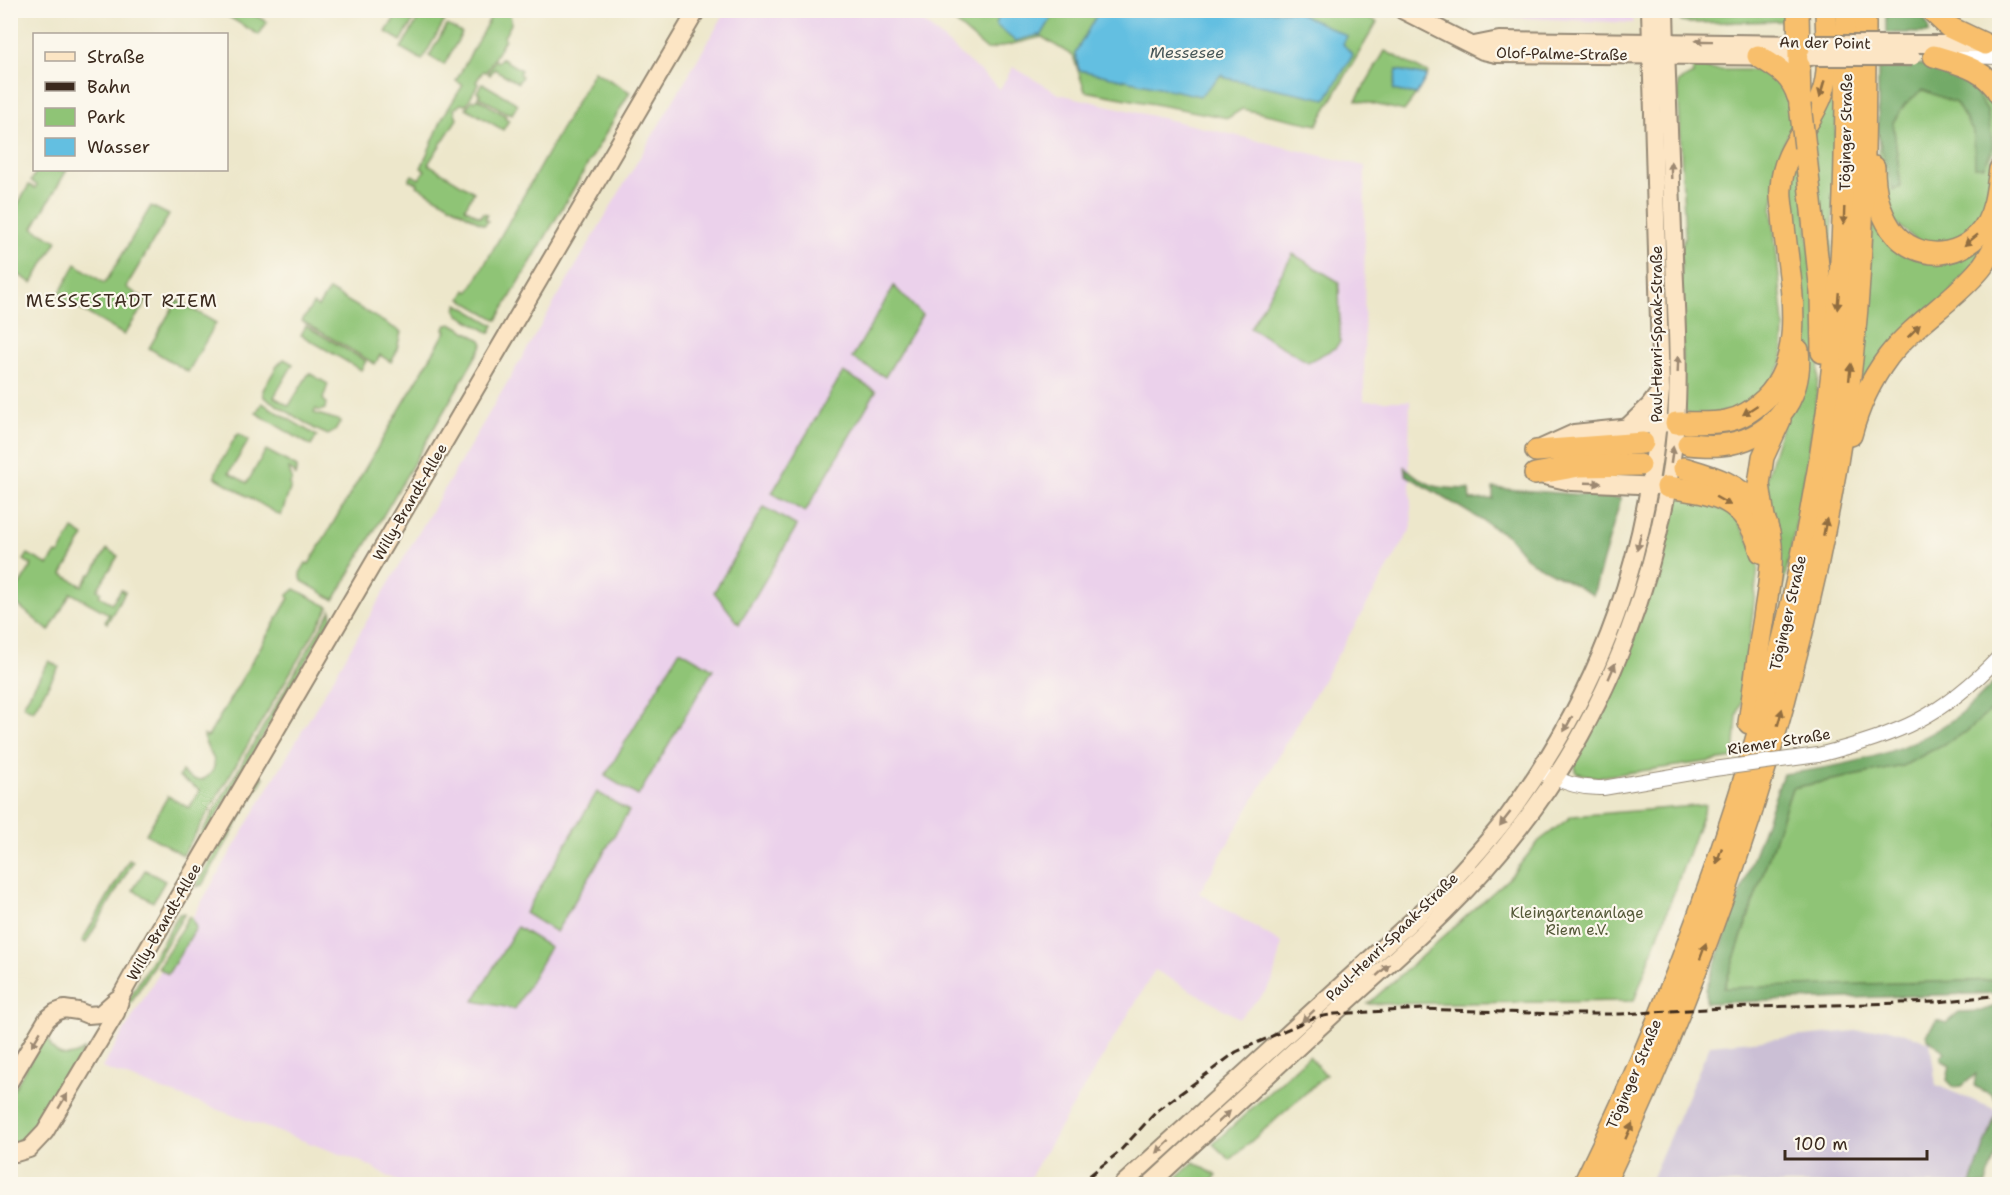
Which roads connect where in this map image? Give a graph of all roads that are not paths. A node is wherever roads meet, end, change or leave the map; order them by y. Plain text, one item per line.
1 (697, 10) edge
2 (1402, 10) edge
3 (1650, 10) edge
4 (1665, 10) edge
5 (1798, 10) edge
6 (1826, 10) edge
7 (1847, 10) edge
8 (1865, 10) edge
9 (1931, 10) edge
10 (1658, 48) junction
11 (1995, 48) edge
12 (1807, 50) junction
13 (1912, 50) junction
14 (1758, 56) junction
15 (1934, 56) junction
16 (2000, 95) edge
17 (1800, 105) junction
18 (1865, 113) junction
19 (2000, 169) edge
20 (2000, 236) edge
21 (1658, 294) junction
22 (1676, 294) junction
23 (1793, 314) junction
24 (1661, 390) junction
25 (1827, 412) junction
26 (1783, 413) junction
27 (1667, 423) junction
28 (1627, 427) junction
29 (1643, 443) dead end
30 (1688, 444) dead end
31 (1536, 451) joint
32 (1640, 465) dead end
33 (1684, 468) dead end
34 (1535, 474) joint
35 (1659, 486) junction
36 (1832, 493) junction
37 (1764, 518) junction
38 (1768, 591) junction
39 (2000, 656) edge
40 (1547, 775) junction
41 (1737, 801) junction
42 (122, 994) junction
43 (87, 1016) junction
44 (97, 1045) junction
45 (10, 1081) edge
46 (12, 1153) edge
47 (1123, 1185) edge
48 (1150, 1185) edge
49 (1584, 1185) edge
50 (1604, 1185) edge

1 - 42 main road, Willy-Brandt-Allee
2 - 10 main road, Olof-Palme-Straße
3 - 10 main road
4 - 10 main road
5 - 12 highway
6 -> 23 highway
7 -> 25 highway, Töginger Straße
8 - 18 highway, Töginger Straße
9 - 11 highway
12 -> 10 main road, An der Point
10 - 14 main road, An der Point
10 - 21 main road, Paul-Henri-Spaak-Straße
22 -> 10 main road, Paul-Henri-Spaak-Straße
11 - 13 main road, An der Point
11 - 15 street, An der Point
12 - 13 main road, An der Point, bridge
12 - 14 main road, An der Point
12 - 17 highway
13 - 15 main road, An der Point
14 - 17 highway
15 - 16 highway
17 - 25 highway, bridge
19 -> 18 highway
36 -> 18 highway, Töginger Straße
36 -> 20 highway
21 - 22 main road
21 - 24 main road, Paul-Henri-Spaak-Straße
27 -> 22 main road, Paul-Henri-Spaak-Straße
23 - 26 highway
23 -> 27 highway
24 - 27 main road, Paul-Henri-Spaak-Straße
24 - 28 main road
25 - 41 highway, Töginger Straße
26 - 30 highway
26 - 37 highway
27 - 28 main road
27 - 35 main road, Paul-Henri-Spaak-Straße
28 - 31 main road
29 - 31 highway
32 - 34 highway
33 - 37 highway
34 -> 35 main road
35 -> 38 highway
35 - 40 main road, Paul-Henri-Spaak-Straße
50 -> 36 highway, Töginger Straße
37 - 38 highway
38 - 41 highway
39 - 40 street, Riemer Straße, bridge
40 -> 47 main road, Paul-Henri-Spaak-Straße
48 -> 40 main road, Paul-Henri-Spaak-Straße
41 -> 49 highway, Töginger Straße
42 - 43 main road, Willy-Brandt-Allee
42 - 44 main road, Willy-Brandt-Allee
43 - 44 main road
43 -> 45 main road
46 -> 44 main road, Willy-Brandt-Allee

